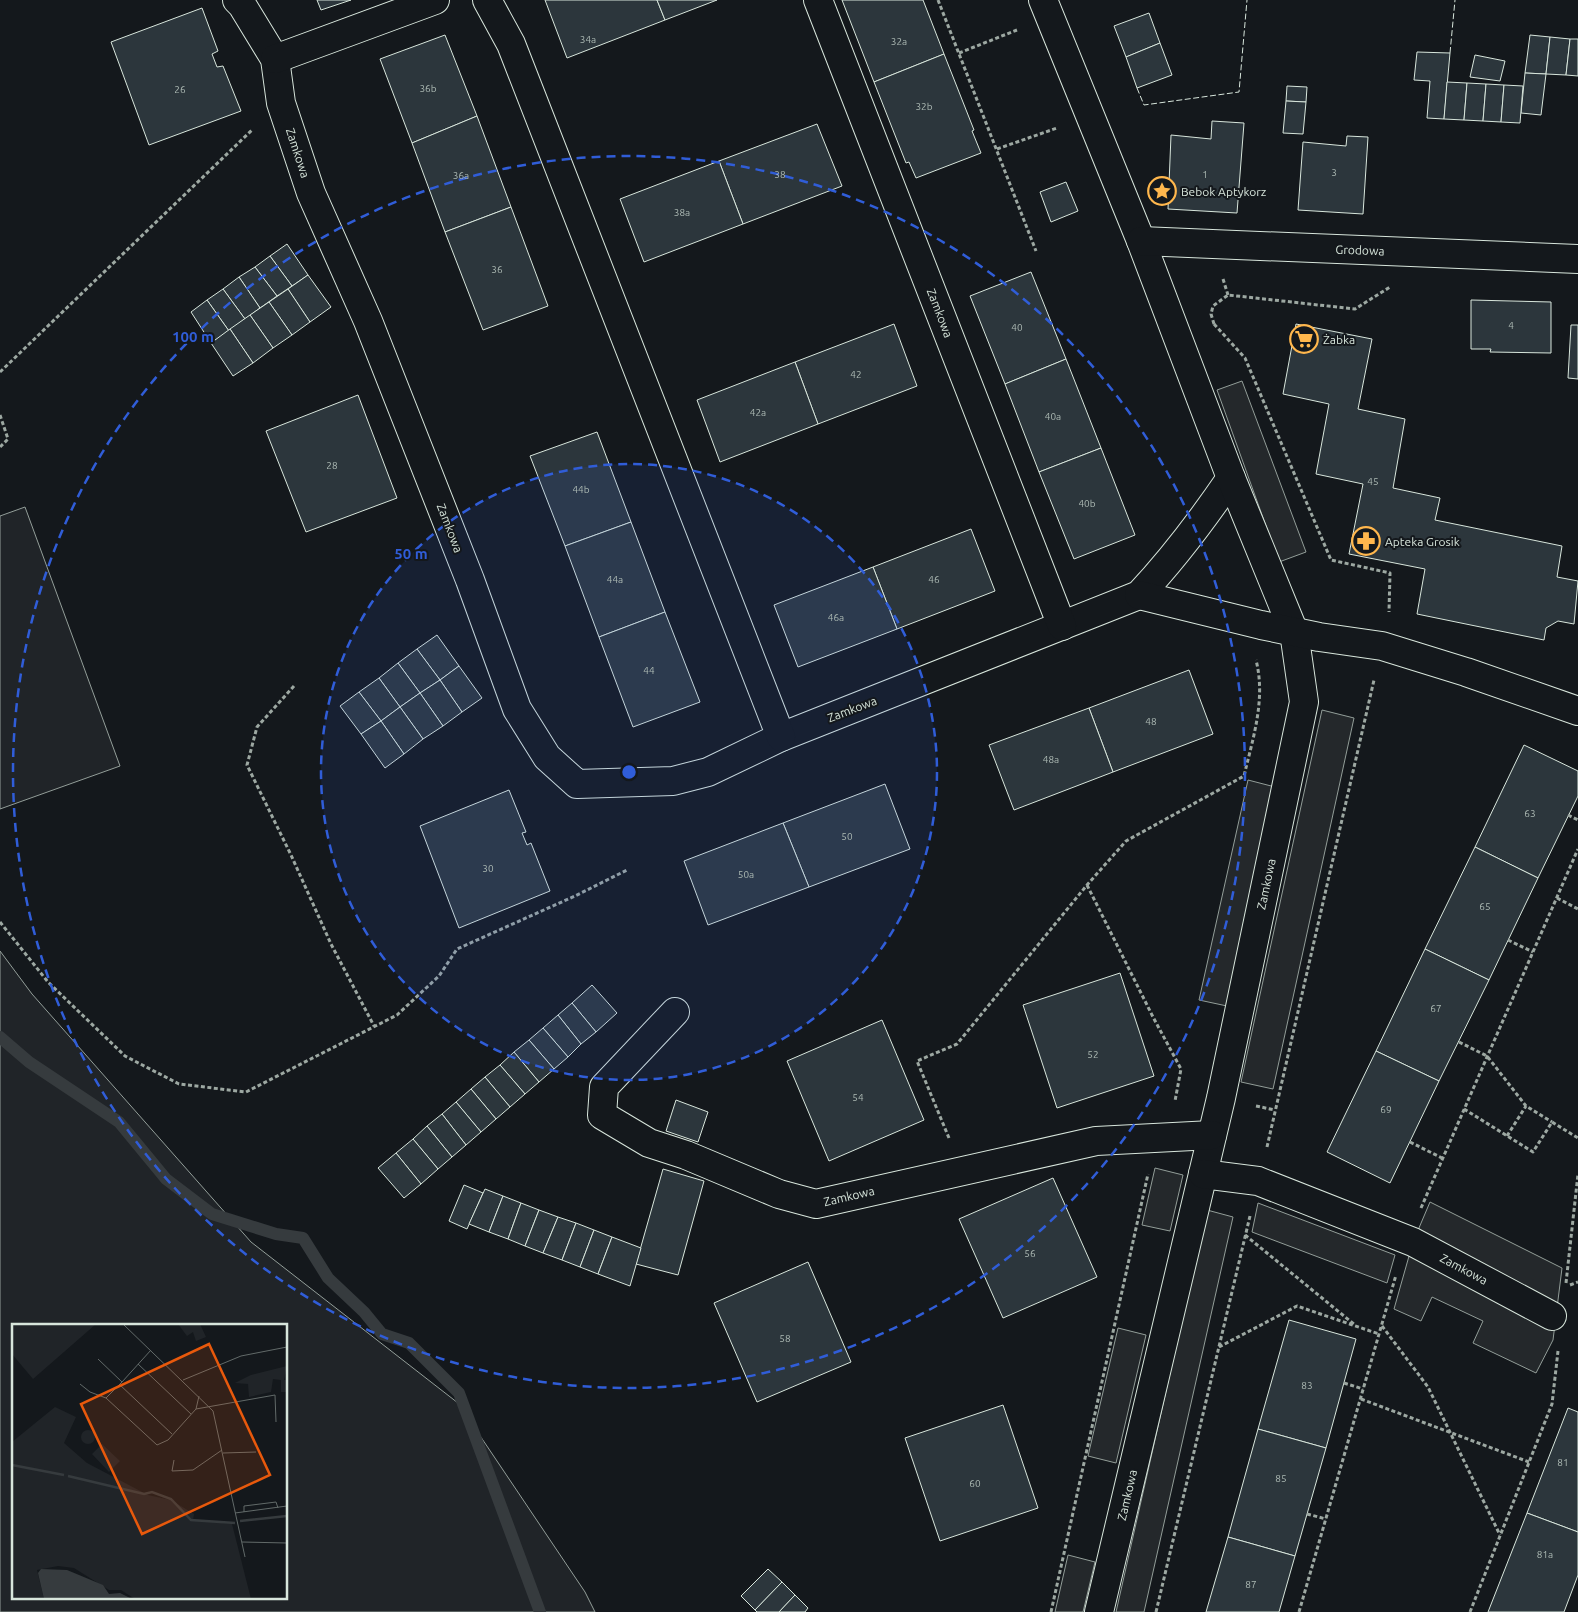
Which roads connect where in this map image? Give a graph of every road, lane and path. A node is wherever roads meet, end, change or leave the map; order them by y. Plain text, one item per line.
1 (237, 0) edge
2 (435, 0) edge
3 (487, 0) edge
4 (818, 0) edge
5 (938, 0) edge
6 (1043, 0) edge
7 (1022, 28) dead end
8 (959, 53) junction
9 (275, 59) junction
10 (281, 103) junction
11 (1060, 127) dead end
12 (996, 149) junction
13 (1141, 241) junction
14 (1036, 251) dead end
15 (1578, 260) edge
16 (1392, 286) dead end
17 (1214, 324) junction
18 (1207, 327) dead end
19 (0, 372) edge
20 (0, 414) edge
21 (0, 447) edge
22 (1231, 478) junction
23 (1139, 595) junction
24 (1246, 622) junction
25 (1062, 626) junction
26 (1294, 632) junction
27 (1382, 646) junction
28 (294, 686) dead end
29 (1578, 711) edge
30 (781, 736) junction
31 (1568, 815) dead end
32 (1578, 820) edge
33 (627, 870) dead end
34 (1087, 885) junction
35 (1556, 898) dead end
36 (1578, 909) edge
37 (0, 922) edge
38 (1508, 940) dead end
39 (1533, 952) dead end
40 (675, 1012) dead end
41 (374, 1026) junction
42 (1458, 1042) dead end
43 (1526, 1106) junction
44 (1464, 1109) dead end
45 (1552, 1122) junction
46 (1212, 1135) junction
47 (1157, 1136) junction
48 (1507, 1136) junction
49 (1578, 1138) edge
50 (1410, 1142) dead end
51 (1442, 1158) dead end
52 (956, 1172) junction
53 (1202, 1174) junction
54 (1578, 1174) edge
55 (1258, 1181) junction
56 (1245, 1235) junction
57 (1565, 1288) dead end
58 (1552, 1316) dead end
59 (1382, 1325) dead end
60 (1358, 1327) junction
61 (1379, 1334) dead end
62 (1559, 1346) dead end
63 (1219, 1347) junction
64 (1344, 1383) dead end
65 (1363, 1389) dead end
66 (1361, 1399) dead end
67 (1450, 1432) junction
68 (1529, 1462) junction
69 (1307, 1514) dead end
70 (1326, 1519) dead end
71 (1500, 1536) junction
72 (1050, 1612) edge
73 (1099, 1612) edge
74 (1156, 1612) edge
75 (1470, 1612) edge

1 - 9 street, Zamkowa
2 - 9 street
3 - 30 street
4 - 25 street, Zamkowa
5 - 8 path
6 - 13 street, Zamkowa
7 - 8 path
8 - 12 path
9 - 10 street, Zamkowa
10 - 19 path
10 - 30 street, Zamkowa
11 - 12 path
12 - 14 path
13 - 15 street, Grodowa
13 - 22 street, Zamkowa
16 - 17 path
17 - 18 path
17 - 27 path
20 - 21 path
22 - 23 street, Zamkowa
22 - 26 street, Zamkowa
23 - 24 street
23 - 25 street, Zamkowa
24 - 26 street
24 - 34 path
25 - 30 street, Zamkowa
26 - 27 street
26 - 46 street, Zamkowa
27 - 29 street
27 - 55 path
28 - 41 path
31 - 32 path
33 - 41 path
34 - 47 path
34 - 52 path
35 - 36 path
37 - 41 path
38 - 39 path
40 - 52 street, Zamkowa
42 - 43 path
43 - 45 path
43 - 48 path
44 - 48 path
45 - 48 path
45 - 49 path
46 - 47 street, Zamkowa
46 - 53 street, Zamkowa
47 - 52 street, Zamkowa
47 - 72 path
50 - 51 path
53 - 55 street, Zamkowa
53 - 73 street, Zamkowa
54 - 57 path
55 - 56 path
55 - 58 street, Zamkowa
56 - 60 path
56 - 63 path
59 - 67 path
60 - 61 path
60 - 63 path
62 - 68 path
63 - 74 path
64 - 65 path
66 - 67 path
67 - 68 path
67 - 71 path
68 - 71 path
69 - 70 path
71 - 75 path

